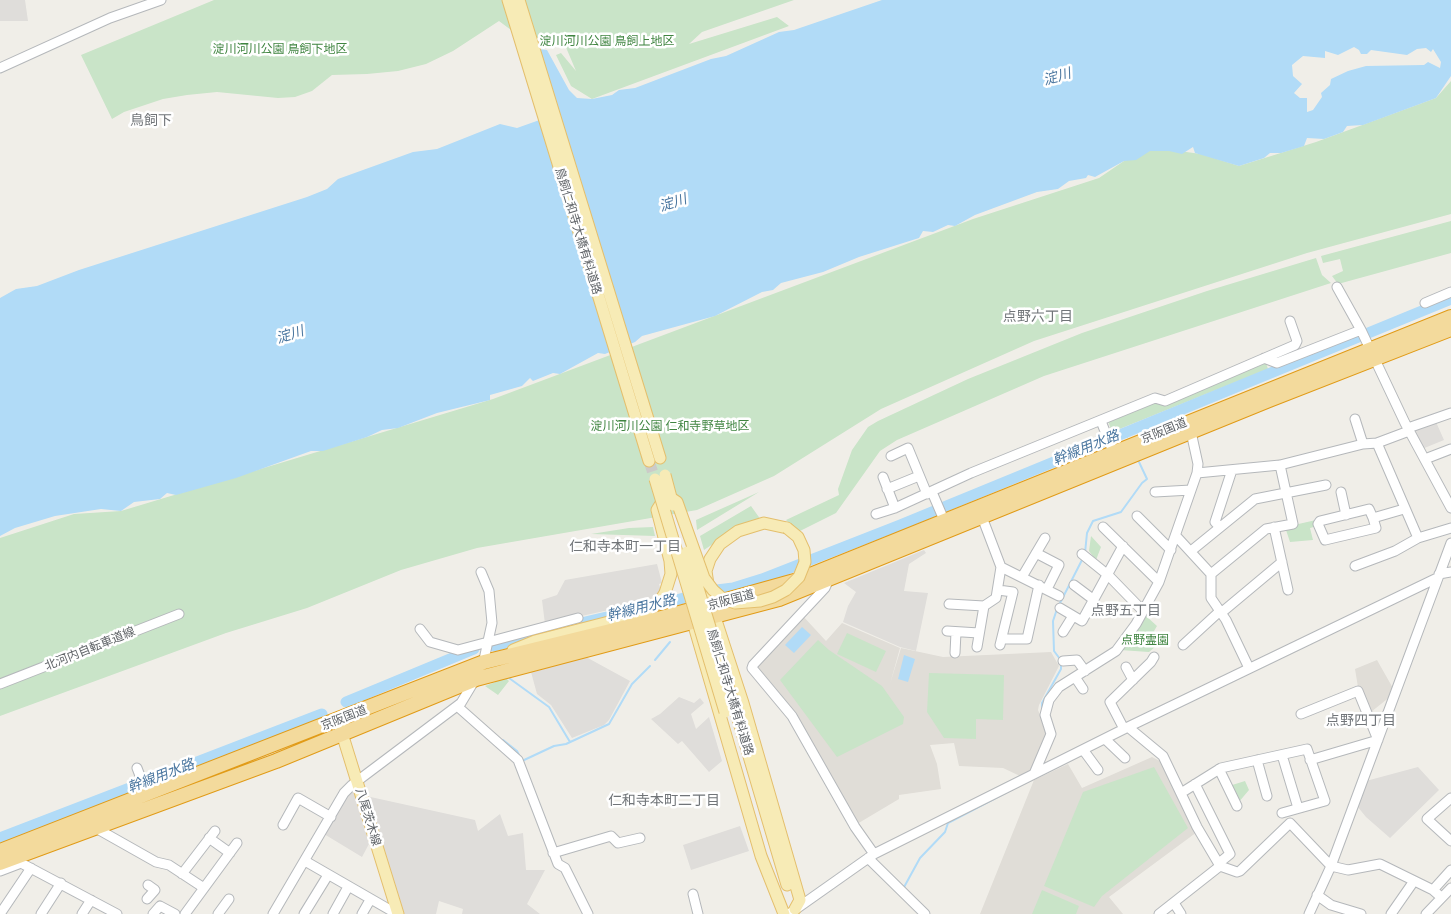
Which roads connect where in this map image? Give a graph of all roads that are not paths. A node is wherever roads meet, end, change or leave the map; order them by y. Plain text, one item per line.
1 (126, 0) edge
2 (161, 0) edge
3 (508, 0) edge
4 (519, 0) edge
5 (129, 10) junction
6 (0, 68) edge
7 (1337, 287) dead end
8 (1451, 292) edge
9 (1425, 303) dead end
10 (1451, 317) edge
11 (1290, 320) dead end
12 (1451, 329) edge
13 (1367, 342) junction
14 (1264, 358) junction
15 (1451, 413) edge
16 (1355, 419) dead end
17 (1101, 421) junction
18 (1408, 430) junction
19 (1190, 432) junction
20 (1377, 443) junction
21 (1363, 444) junction
22 (1111, 448) junction
23 (1451, 449) edge
24 (891, 456) dead end
25 (1426, 459) junction
26 (1280, 465) junction
27 (1232, 470) junction
28 (1197, 473) junction
29 (919, 476) junction
30 (660, 477) tunnel mouth
31 (883, 477) dead end
32 (1326, 485) dead end
33 (888, 489) junction
34 (1191, 490) junction
35 (1155, 492) dead end
36 (1341, 492) dead end
37 (929, 493) junction
38 (1286, 493) junction
39 (666, 500) junction
40 (895, 508) junction
41 (1404, 508) junction
42 (1451, 508) edge
43 (876, 514) dead end
44 (1346, 515) junction
45 (943, 516) junction
46 (1137, 516) dead end
47 (982, 517) junction
48 (1373, 518) junction
49 (1103, 527) dead end
50 (1220, 527) junction
51 (1274, 527) junction
52 (1451, 528) edge
53 (1176, 536) junction
54 (1044, 538) dead end
55 (1418, 538) junction
56 (1451, 543) edge
57 (1123, 546) junction
58 (1171, 550) junction
59 (1191, 550) junction
60 (1036, 554) junction
61 (1082, 554) dead end
62 (1282, 562) junction
63 (1001, 566) junction
64 (1355, 566) dead end
65 (481, 572) dead end
66 (1451, 572) edge
67 (1211, 574) junction
68 (1108, 575) junction
69 (1438, 576) junction
70 (1022, 577) junction
71 (829, 579) junction
72 (1159, 582) junction
73 (1074, 584) dead end
74 (1043, 587) junction
75 (998, 590) junction
76 (1288, 590) dead end
77 (1060, 596) dead end
78 (1094, 600) junction
79 (949, 604) dead end
80 (984, 606) junction
81 (1060, 608) dead end
82 (713, 611) junction
83 (1143, 611) junction
84 (1221, 612) junction
85 (179, 614) dead end
86 (1073, 616) junction
87 (691, 617) junction
88 (578, 618) dead end
89 (562, 628) junction
90 (420, 629) dead end
91 (1064, 632) dead end
92 (979, 633) junction
93 (490, 640) junction
94 (1183, 645) dead end
95 (977, 647) dead end
96 (955, 653) dead end
97 (1154, 657) dead end
98 (1063, 661) dead end
99 (484, 662) junction
100 (1126, 667) dead end
101 (1249, 668) junction
102 (1085, 671) junction
103 (1075, 677) junction
104 (476, 679) junction
105 (1133, 680) junction
106 (0, 684) edge
107 (1083, 689) dead end
108 (457, 706) junction
109 (730, 710) junction
110 (1301, 714) dead end
111 (340, 726) junction
112 (1126, 728) junction
113 (1105, 739) junction
114 (1378, 740) junction
115 (1084, 751) junction
116 (1282, 754) junction
117 (1125, 758) dead end
118 (1257, 760) junction
119 (1310, 760) junction
120 (137, 768) dead end
121 (1098, 770) dead end
122 (1219, 770) junction
123 (1034, 774) junction
124 (358, 781) junction
125 (1195, 784) junction
126 (144, 786) junction
127 (1182, 793) junction
128 (1267, 796) dead end
129 (1451, 798) edge
130 (1237, 806) dead end
131 (1298, 808) junction
132 (1282, 812) dead end
133 (331, 816) junction
134 (283, 825) dead end
135 (94, 827) junction
136 (1218, 830) junction
137 (640, 838) dead end
138 (1205, 838) junction
139 (1451, 841) edge
140 (237, 843) dead end
141 (0, 852) edge
142 (230, 853) junction
143 (553, 853) junction
144 (871, 856) junction
145 (18, 860) junction
146 (305, 861) junction
147 (0, 864) edge
148 (1219, 865) junction
149 (1331, 866) junction
150 (31, 868) junction
151 (1451, 870) edge
152 (0, 871) edge
153 (182, 874) junction
154 (328, 875) junction
155 (1414, 881) junction
156 (61, 883) junction
157 (148, 885) dead end
158 (348, 887) junction
159 (204, 888) junction
160 (1451, 888) edge
161 (775, 890) junction
162 (1433, 890) junction
163 (693, 894) dead end
164 (1317, 895) junction
165 (1441, 897) junction
166 (228, 899) dead end
167 (91, 900) junction
168 (370, 900) junction
169 (1174, 903) junction
170 (160, 906) junction
171 (793, 912) edge
172 (171, 913) edge
173 (0, 914) edge
174 (41, 914) edge
175 (82, 914) edge
176 (117, 914) edge
177 (153, 914) edge
178 (185, 914) edge
179 (218, 914) edge
180 (273, 914) edge
181 (304, 914) edge
182 (333, 914) edge
183 (362, 914) edge
184 (397, 914) edge
185 (588, 914) edge
186 (698, 914) edge
187 (784, 914) edge
188 (925, 914) edge
189 (1158, 914) edge
190 (1181, 914) edge
191 (1308, 914) edge
192 (1361, 914) edge
193 (1391, 914) edge
194 (1426, 914) edge

1 - 5 street
2 - 5 street
3 - 4 main road, 鳥飼仁和寺大橋有料道路
5 - 6 street
7 - 13 street
8 - 9 street
10 - 13 highway, 京阪国道
11 - 14 street
12 - 13 highway, 京阪国道
13 - 14 street
13 - 18 street
13 - 19 highway, 京阪国道
13 - 22 highway, 京阪国道
14 - 17 street
15 - 18 street
16 - 21 street
17 - 22 street
17 - 37 street
18 - 20 street
18 - 25 street
19 - 28 street
19 - 47 highway, 京阪国道
20 - 21 street
20 - 41 street
21 - 26 street
22 - 45 highway, 京阪国道
23 - 25 street
24 - 29 street
25 - 42 street
26 - 27 street
26 - 38 street
27 - 28 street
27 - 50 street
28 - 34 street
29 - 33 street
29 - 37 street
30 - 39 main road, 鳥飼仁和寺大橋有料道路, bridge
31 - 33 street
32 - 38 street
33 - 40 street
34 - 35 street
34 - 53 street
36 - 44 street
37 - 40 street
37 - 45 street
38 - 50 street
38 - 51 street
39 - 82 main road, bridge
39 - 89 main road
39 - 109 main road, 鳥飼仁和寺大橋有料道路, bridge
40 - 43 street
41 - 48 street
41 - 55 street
44 - 48 street
44 - 48 street
45 - 82 highway, 京阪国道
46 - 58 street
47 - 63 street
47 - 71 highway, 京阪国道
49 - 57 street
50 - 59 street
51 - 62 street
51 - 67 street
52 - 55 street
53 - 58 street
53 - 59 street
54 - 60 street
55 - 64 street
56 - 69 street
57 - 68 street
57 - 72 street
58 - 72 street
59 - 67 street
60 - 70 street
60 - 74 street
61 - 68 street
62 - 76 street
62 - 84 street
63 - 70 street
63 - 75 street
65 - 93 street
66 - 69 street
67 - 84 street
68 - 78 street
68 - 83 street
69 - 101 street
69 - 114 street
70 - 74 street
71 - 82 highway, 京阪国道
71 - 144 street
72 - 83 street
73 - 78 street
74 - 75 street
74 - 77 street
75 - 80 street
78 - 86 street
79 - 80 street
80 - 92 street
81 - 86 street
82 - 87 highway, 京阪国道
82 - 171 main road
83 - 102 street
84 - 94 street
84 - 101 street
85 - 106 street, 北河内自転車道線
86 - 91 street
87 - 99 highway, 京阪国道
87 - 104 highway, 京阪国道
87 - 161 main road
88 - 89 street
89 - 93 street
89 - 99 main road
90 - 93 street
92 - 95 street
92 - 96 street
93 - 99 street
97 - 105 street
98 - 102 street
99 - 104 street
99 - 111 highway, 京阪国道
100 - 105 street
101 - 112 street
102 - 103 street
103 - 107 street
103 - 123 street
104 - 108 street
104 - 111 highway, 京阪国道
105 - 112 street
108 - 124 street
108 - 143 street
109 - 161 main road, 鳥飼仁和寺大橋有料道路
109 - 171 main road, 鳥飼仁和寺大橋有料道路
110 - 114 street
111 - 124 main road, 八尾茨木線
111 - 126 highway, 京阪国道
111 - 135 highway, 京阪国道
112 - 113 street
112 - 127 street
113 - 115 street
113 - 117 street
114 - 119 street
114 - 149 street
115 - 121 street
115 - 123 street
116 - 118 street
116 - 119 street
116 - 131 street
118 - 122 street
118 - 128 street
119 - 131 street
120 - 126 street
122 - 125 street
122 - 130 street
123 - 144 street
124 - 133 street
124 - 184 main road, 八尾茨木線
125 - 127 street
125 - 136 street
126 - 141 highway, 京阪国道
127 - 138 street
129 - 139 street
131 - 132 street
133 - 134 street
133 - 146 street
135 - 145 highway, 京阪国道
135 - 153 street
136 - 138 street
136 - 148 street
137 - 143 street
138 - 148 street
140 - 142 street
142 - 153 street
142 - 159 street
143 - 185 street
144 - 171 street
144 - 188 street
145 - 147 highway, 京阪国道
145 - 150 street
145 - 152 street
146 - 154 street
146 - 180 street
148 - 149 street
148 - 169 street
149 - 155 street
149 - 164 street
150 - 156 street
150 - 173 street
151 - 162 street
153 - 159 street
154 - 158 street
154 - 181 street
155 - 162 street
155 - 193 street
156 - 167 street
156 - 174 street
157 - 170 street
158 - 168 street
158 - 182 street
159 - 178 street
160 - 165 street
161 - 187 main road
162 - 165 street
163 - 186 street
164 - 191 street
164 - 192 street
165 - 194 street
166 - 179 street
167 - 175 street
167 - 176 street
168 - 183 street
168 - 184 street
169 - 189 street
169 - 190 street
170 - 172 street
170 - 177 street

